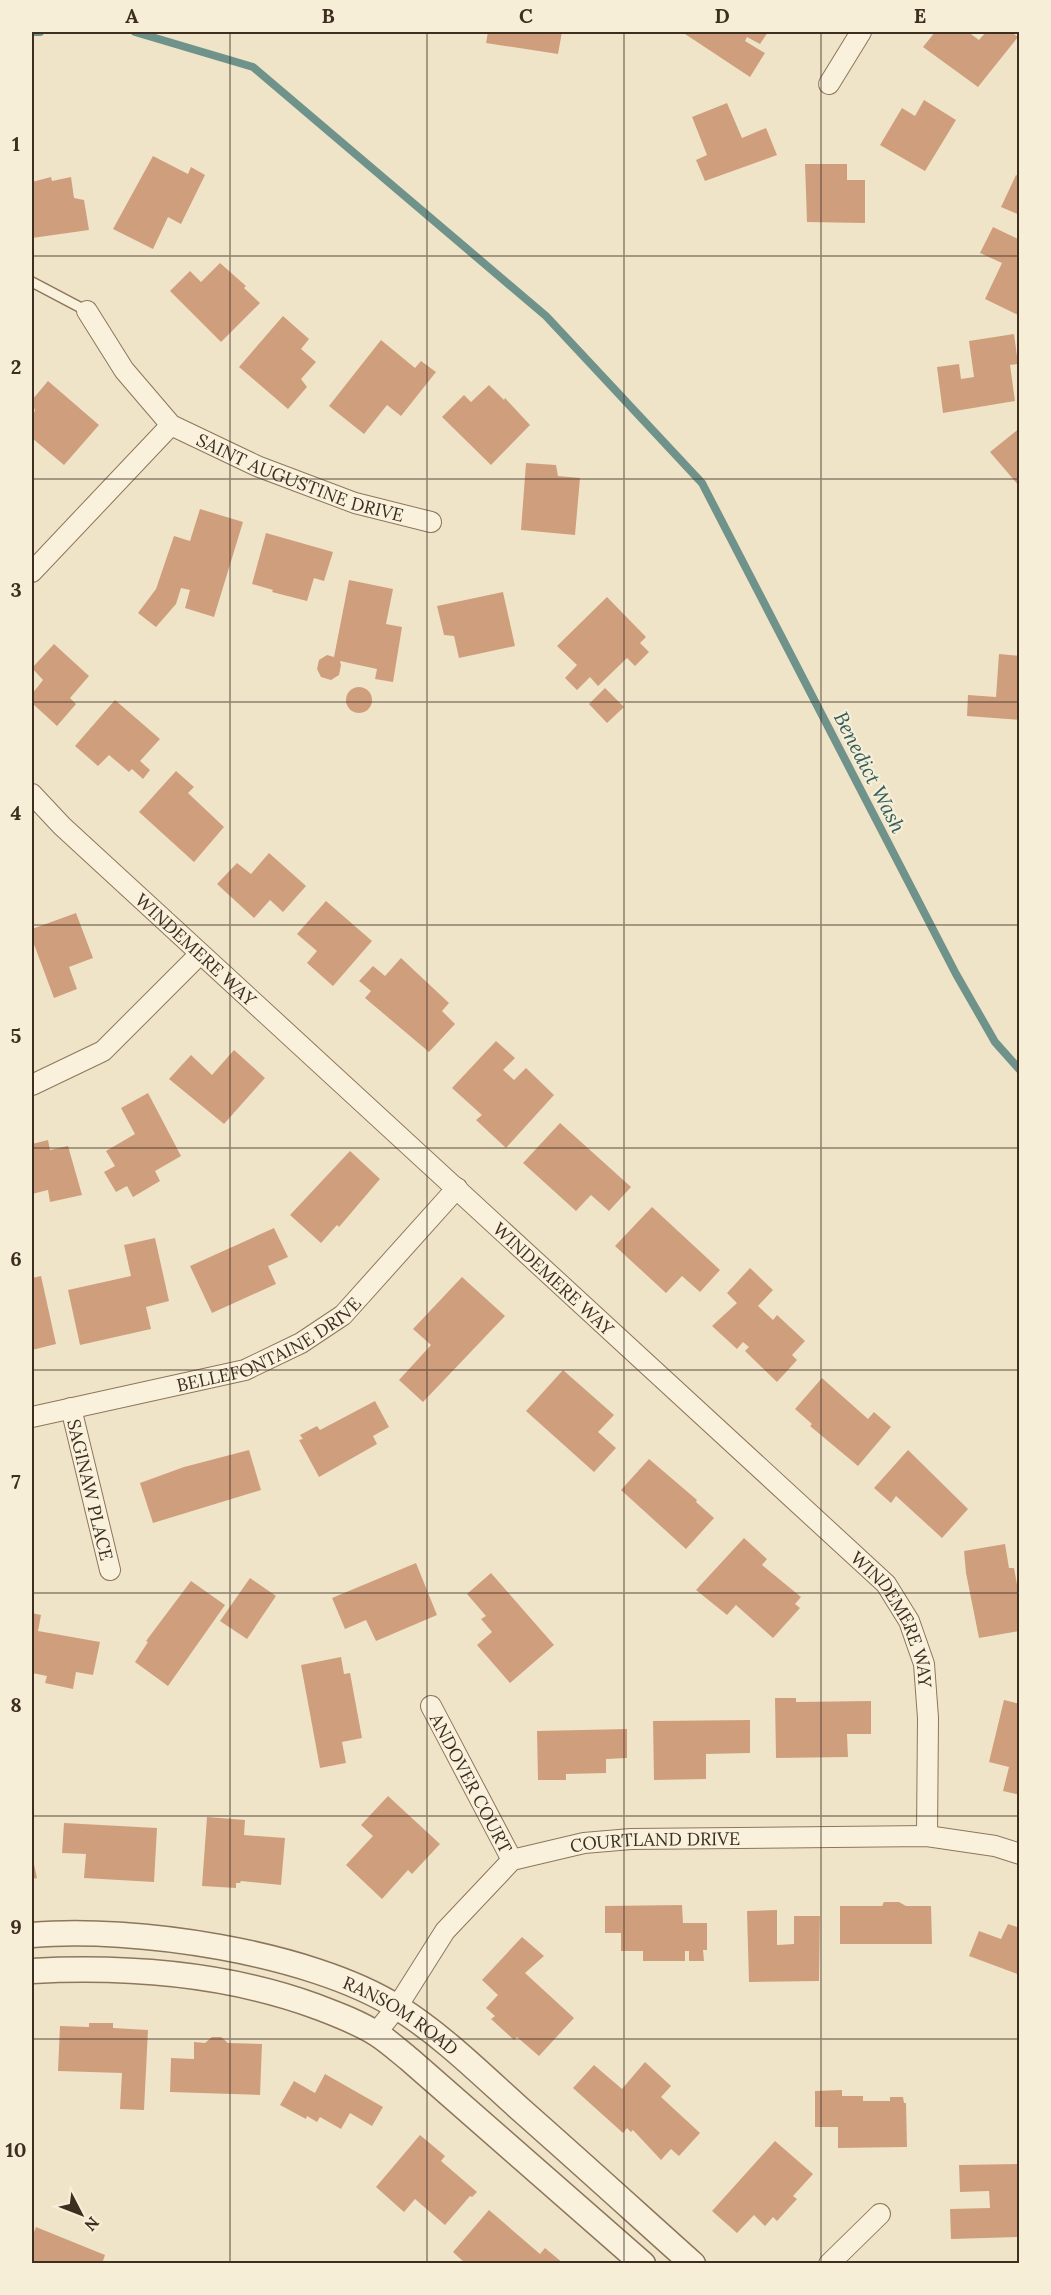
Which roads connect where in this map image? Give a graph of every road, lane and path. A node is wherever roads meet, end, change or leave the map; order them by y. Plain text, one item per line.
1 (861, 32) edge
2 (829, 84) dead end
3 (32, 282) edge
4 (87, 311) joint
5 (171, 425) junction
6 (431, 522) dead end
7 (32, 572) edge
8 (32, 794) edge
9 (200, 954) junction
10 (32, 1085) edge
11 (457, 1188) junction
12 (71, 1408) junction
13 (32, 1417) edge
14 (110, 1570) dead end
15 (431, 1706) dead end
16 (927, 1836) junction
17 (1020, 1854) edge
18 (512, 1860) junction
19 (32, 1935) edge
20 (32, 1971) edge
21 (397, 2007) junction
22 (376, 2033) junction
23 (880, 2214) dead end
24 (643, 2264) edge
25 (693, 2264) edge
26 (829, 2264) edge

1 - 2 street
3 - 4 lane
4 - 5 street, SAINT AUGUSTINE DRIVE
5 - 6 street, SAINT AUGUSTINE DRIVE
5 - 7 street
8 - 9 street, WINDEMERE WAY
9 - 10 street
9 - 11 street, WINDEMERE WAY
11 - 12 street, BELLEFONTAINE DRIVE
11 - 16 street, WINDEMERE WAY
12 - 13 street, BELLEFONTAINE DRIVE
12 - 14 street, SAGINAW PLACE
15 - 18 street, ANDOVER COURT
16 - 17 street, COURTLAND DRIVE
16 - 18 street, COURTLAND DRIVE
18 - 21 street
19 - 21 street, RANSOM ROAD
20 - 22 street, RANSOM ROAD
21 - 22 street
21 - 25 street, RANSOM ROAD
22 - 24 street, RANSOM ROAD
23 - 26 street

